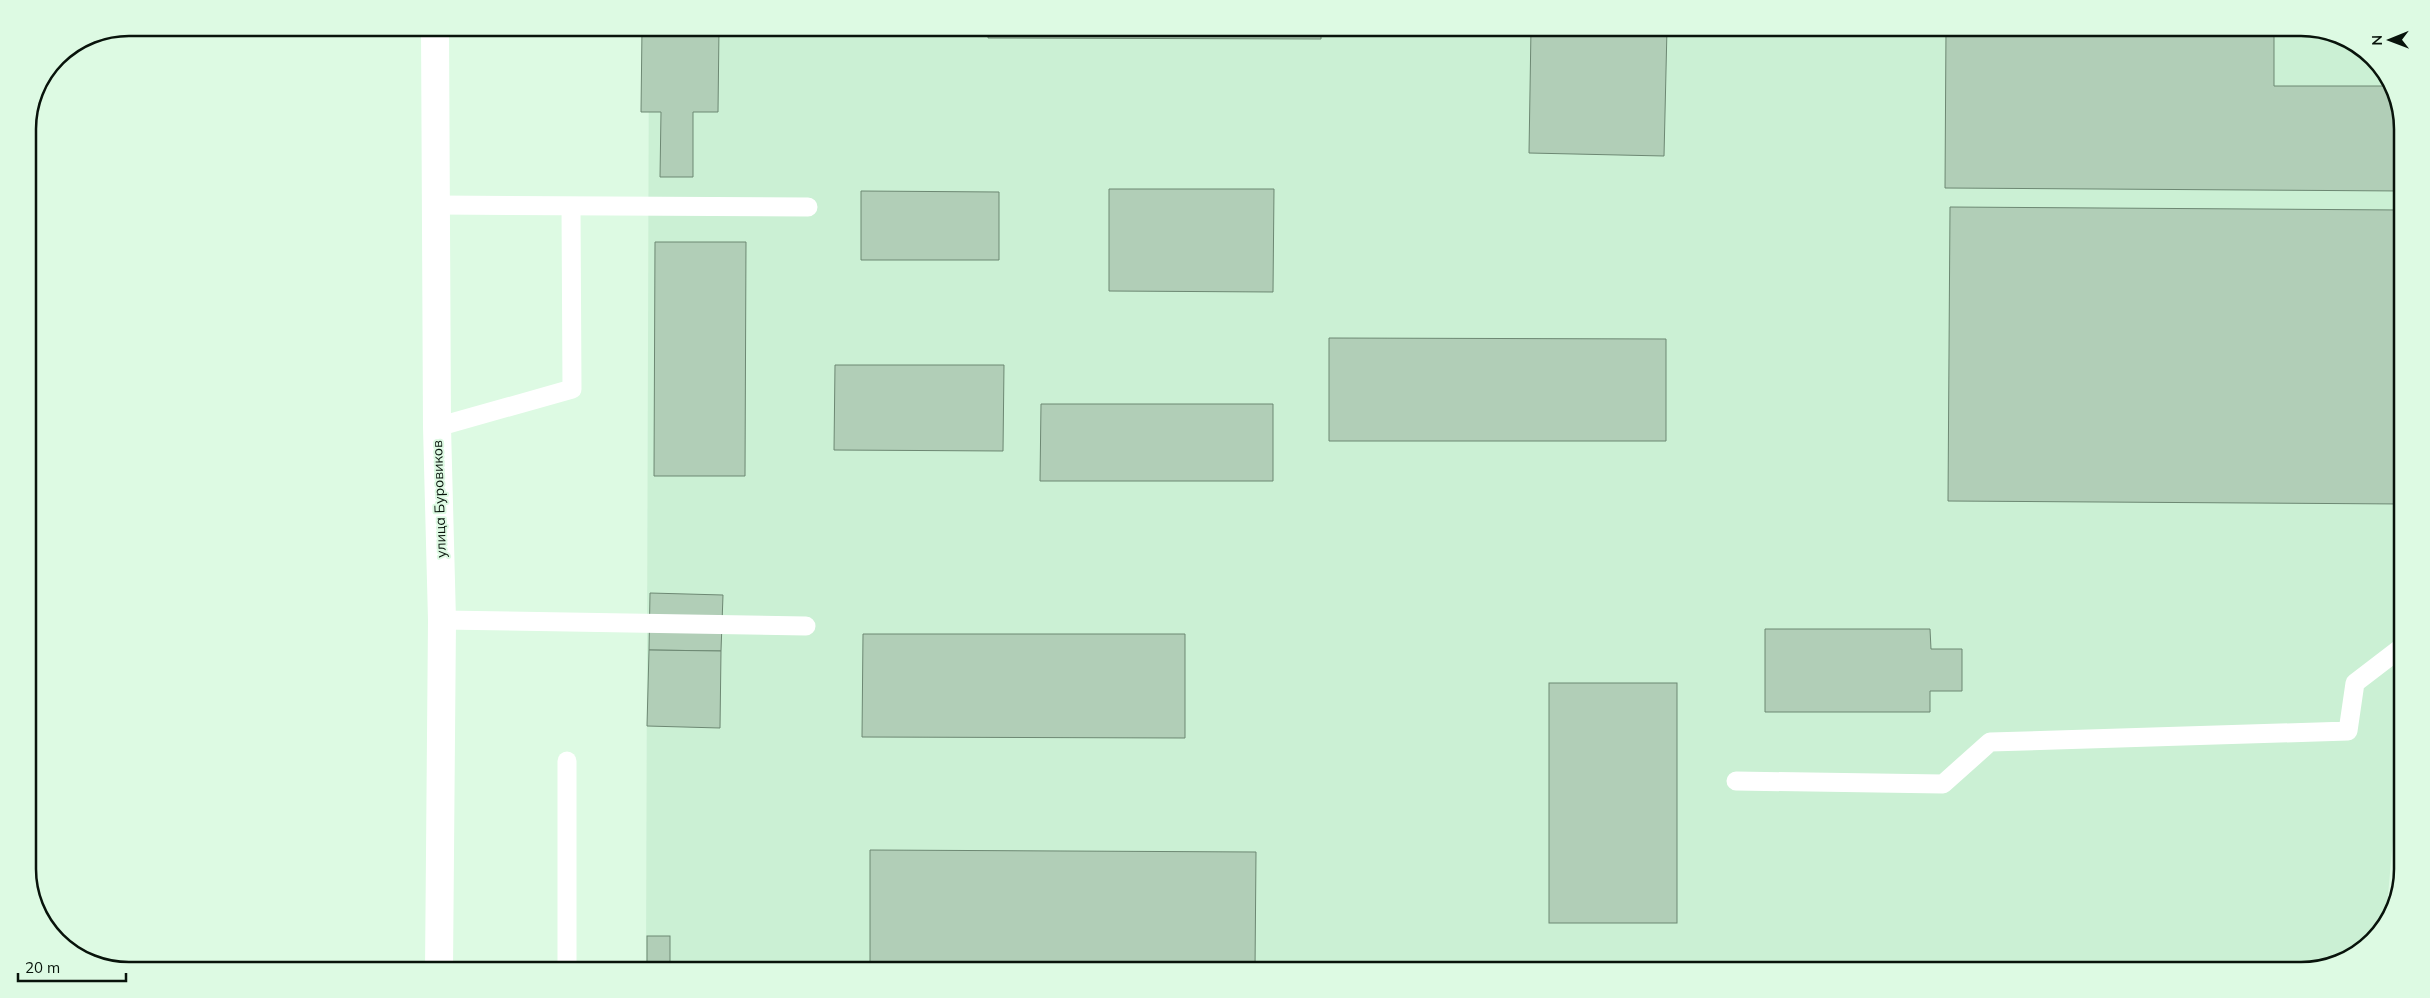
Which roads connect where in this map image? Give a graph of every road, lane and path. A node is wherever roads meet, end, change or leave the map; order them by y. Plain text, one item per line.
1 (435, 36) edge
2 (437, 205) junction
3 (808, 206) dead end
4 (571, 207) junction
5 (437, 427) junction
6 (442, 620) junction
7 (806, 626) dead end
8 (2394, 653) edge
9 (567, 761) dead end
10 (1736, 781) dead end
11 (439, 962) edge
12 (567, 962) edge

1 - 2 street, улица Буровиков
2 - 4 lane
2 - 5 street, улица Буровиков
3 - 4 lane
4 - 5 lane
5 - 6 street, улица Буровиков
6 - 7 lane
6 - 11 street, улица Буровиков
8 - 10 lane
9 - 12 lane

